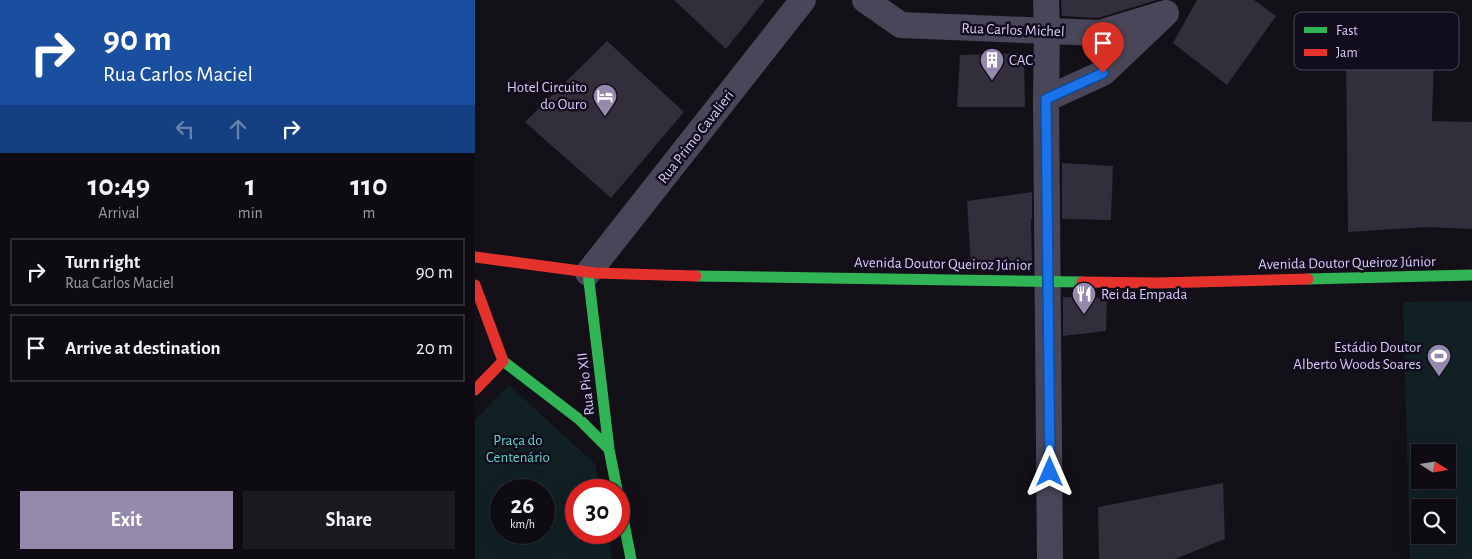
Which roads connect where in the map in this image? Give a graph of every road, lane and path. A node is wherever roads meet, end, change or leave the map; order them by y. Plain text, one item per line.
1 (803, 0) edge
2 (865, 0) edge
3 (1046, 0) edge
4 (1171, 6) edge
5 (1047, 31) junction
6 (1046, 99) junction
7 (475, 256) edge
8 (588, 273) junction
9 (1472, 275) edge
10 (1049, 280) junction
11 (475, 285) edge
12 (503, 362) junction
13 (475, 390) edge
14 (609, 449) junction
15 (615, 479) edge
16 (628, 544) edge
17 (631, 559) edge
18 (1050, 559) edge

1 - 8 street, Rua Primo Cavalieri
2 - 5 street, Rua Carlos Michel
3 - 5 street
4 - 5 street, Rua Carlos Michel
4 - 6 street
5 - 6 street
6 - 10 street
7 - 8 main road, Avenida Doutor Queiroz Júnior
8 - 10 main road, Avenida Doutor Queiroz Júnior
8 - 14 main road, Rua Pio XII
9 - 10 main road, Avenida Doutor Queiroz Júnior
10 - 18 street
11 - 12 main road
12 - 13 main road
12 - 14 main road
14 - 15 main road, Rua Pio XII
16 - 17 main road

